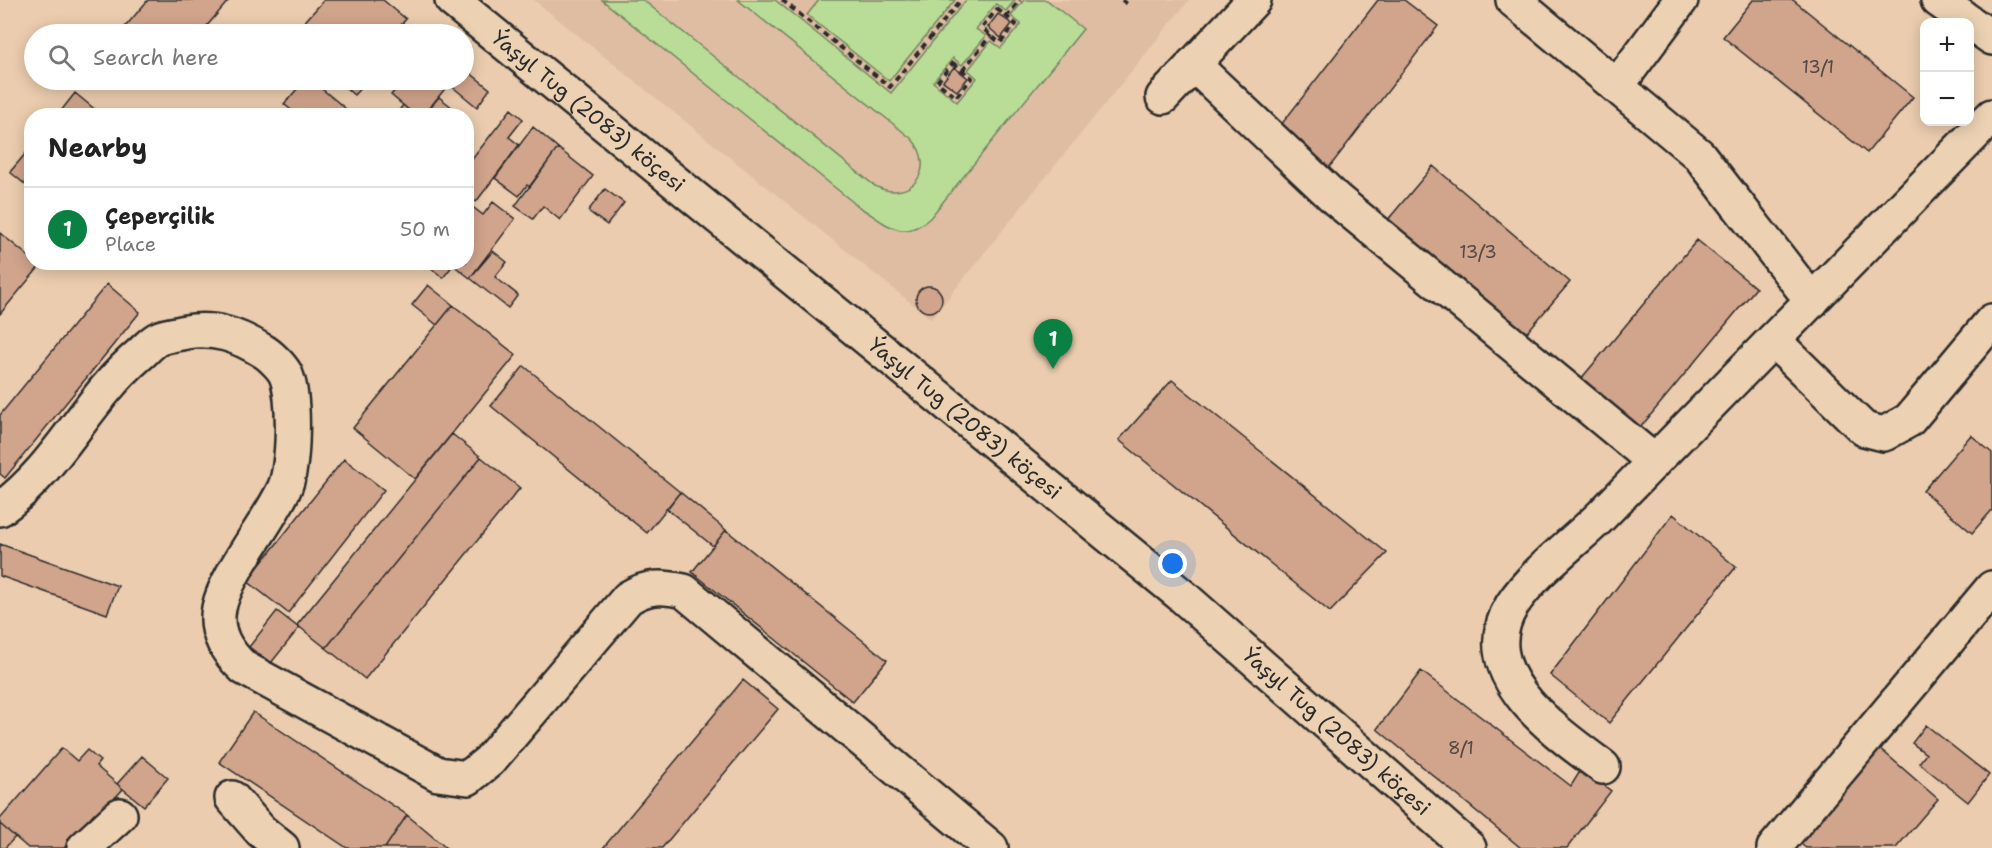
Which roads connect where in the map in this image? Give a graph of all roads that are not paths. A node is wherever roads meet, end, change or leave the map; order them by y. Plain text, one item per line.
1 (452, 0) edge
2 (1254, 0) edge
3 (1513, 0) edge
4 (1681, 0) edge
5 (1938, 0) edge
6 (1992, 38) edge
7 (1193, 64) junction
8 (1617, 86) junction
9 (1163, 97) dead end
10 (1992, 116) edge
11 (1812, 301) junction
12 (1992, 321) edge
13 (1773, 340) junction
14 (1654, 461) junction
15 (0, 509) edge
16 (1992, 588) edge
17 (1603, 767) dead end
18 (231, 798) dead end
19 (120, 815) dead end
20 (263, 842) edge
21 (84, 848) edge
22 (991, 848) edge
23 (1469, 848) edge
24 (1774, 848) edge

1 - 23 street, Ýaşyl Tug (2083) köçesi
2 - 7 street
3 - 8 street
4 - 8 street
5 - 6 street
7 - 9 street
7 - 14 street
8 - 11 street
10 - 11 street
11 - 13 street
12 - 13 street
13 - 14 street
14 - 17 street
15 - 22 street
16 - 24 street
18 - 20 street
19 - 21 street

